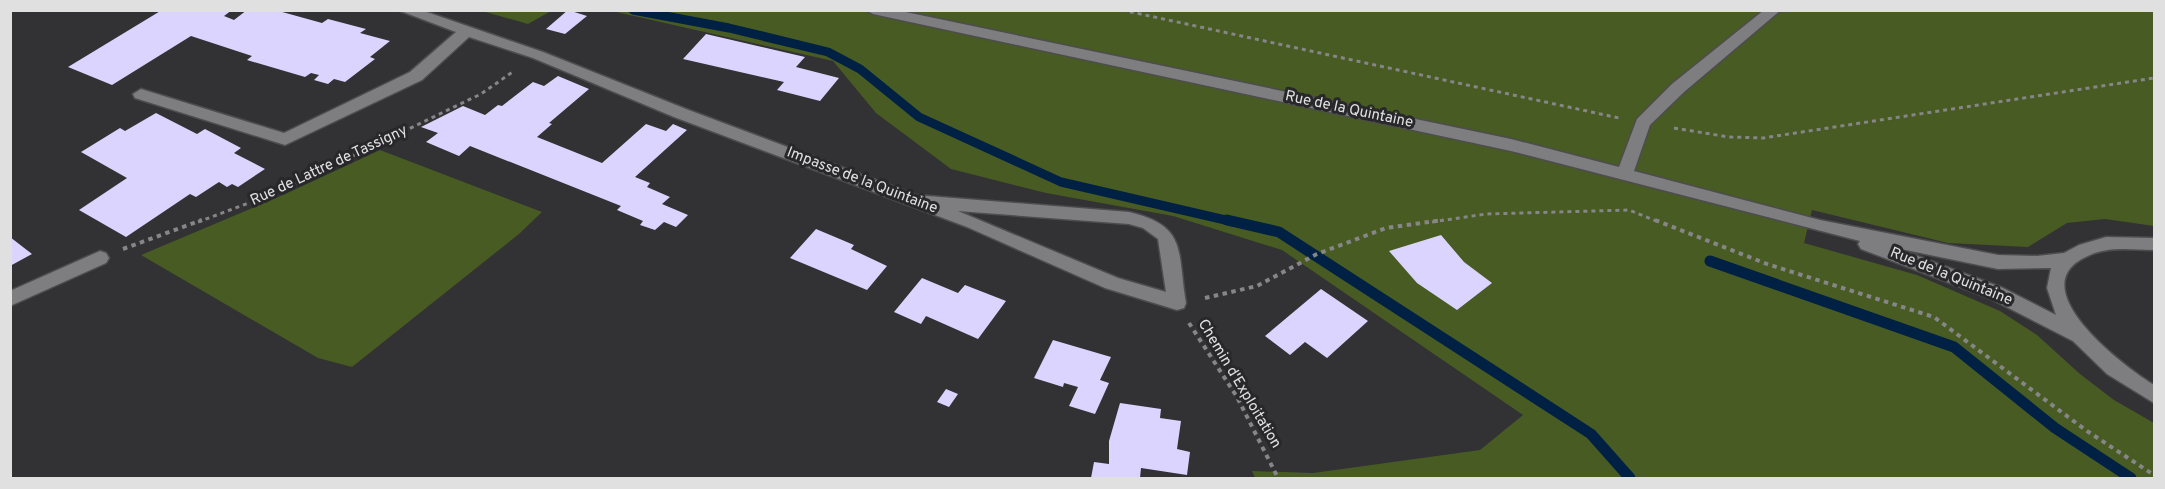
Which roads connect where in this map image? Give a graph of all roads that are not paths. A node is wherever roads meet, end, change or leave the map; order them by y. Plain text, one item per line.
1 (405, 10) edge
2 (873, 10) edge
3 (1774, 10) edge
4 (467, 31) junction
5 (141, 94) dead end
6 (1625, 174) junction
7 (915, 201) junction
8 (1820, 226) junction
9 (2154, 244) edge
10 (100, 258) road end
11 (2067, 259) junction
12 (10, 299) edge
13 (2078, 335) junction
14 (2154, 395) edge

1 - 4 street, Impasse de la Quintaine
2 - 6 street, Rue de la Quintaine
3 - 6 street
4 - 5 street
4 - 7 street, Impasse de la Quintaine
6 - 8 street, Rue de la Quintaine
7 - 7 street, Impasse de la Quintaine
8 - 11 street, Rue de la Quintaine
8 - 13 street, Rue de la Quintaine
9 - 11 street
10 - 12 street
11 - 13 street
13 - 14 street

